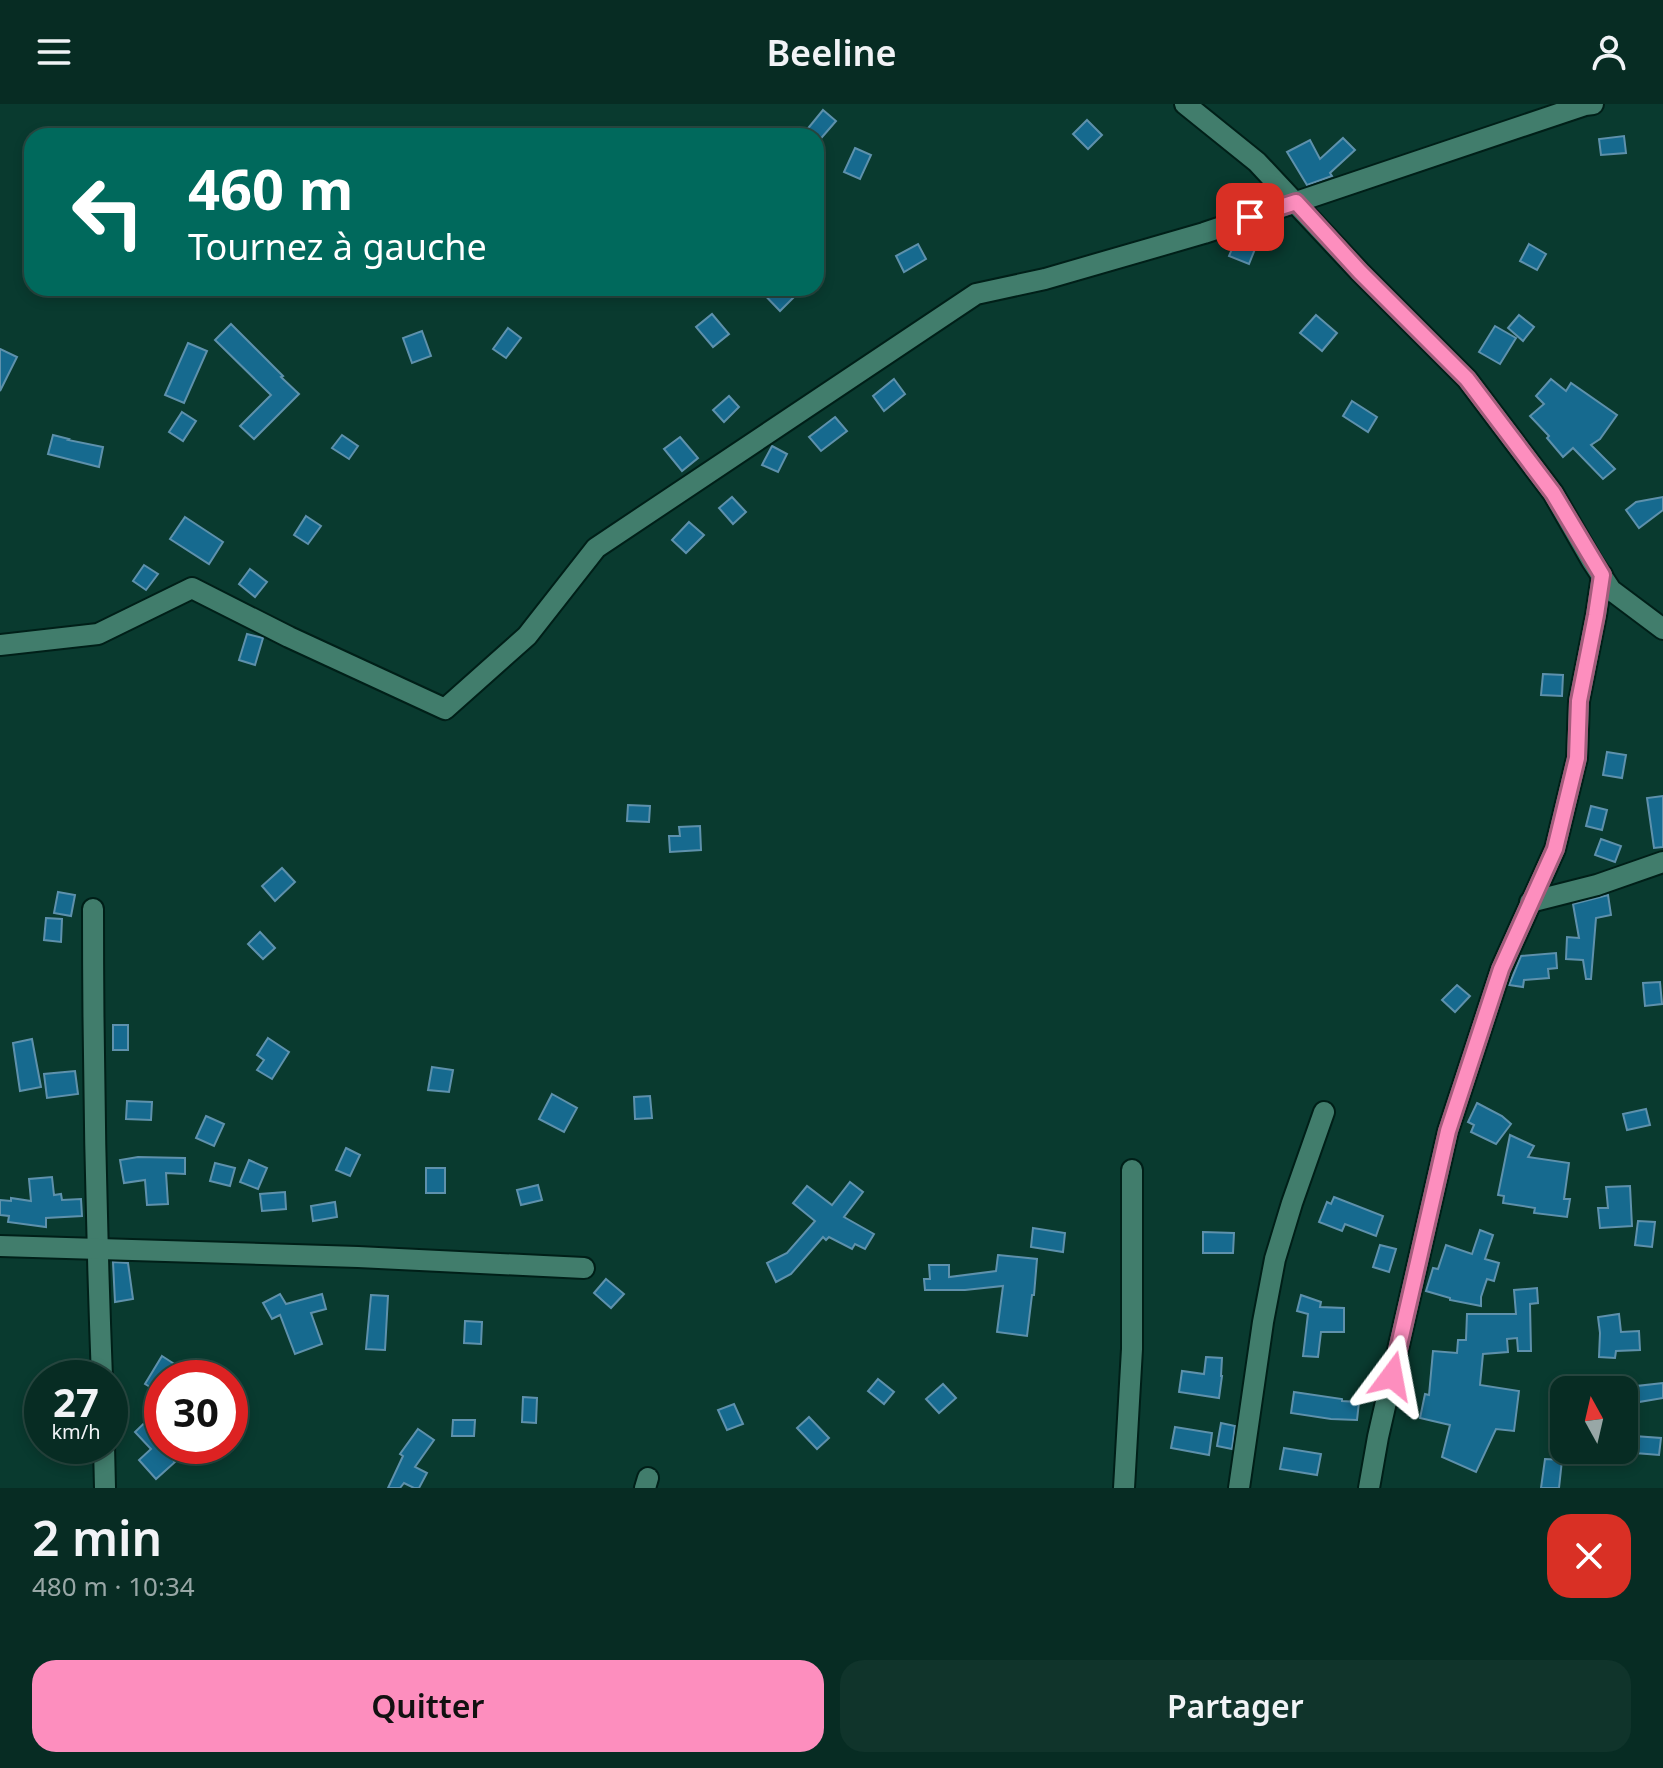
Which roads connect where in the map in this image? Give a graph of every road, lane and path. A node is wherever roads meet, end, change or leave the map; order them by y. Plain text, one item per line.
1 (1185, 104) edge
2 (1585, 104) edge
3 (1593, 104) edge
4 (1296, 202) junction
5 (1602, 575) junction
6 (1663, 629) edge
7 (0, 645) edge
8 (1663, 862) edge
9 (1530, 902) junction
10 (93, 909) dead end
11 (1324, 1112) dead end
12 (1132, 1170) dead end
13 (0, 1246) edge
14 (97, 1248) junction
15 (584, 1268) dead end
16 (101, 1360) edge
17 (104, 1464) edge
18 (105, 1488) edge
19 (1124, 1488) edge
20 (1239, 1488) edge
21 (1369, 1488) edge

1 - 4 street
2 - 3 street
2 - 4 street
4 - 5 street
4 - 7 street
5 - 6 street
5 - 9 street
8 - 9 street
9 - 21 street
10 - 14 street
11 - 20 street
12 - 19 street
13 - 14 street
14 - 15 street
14 - 16 street
17 - 18 street

